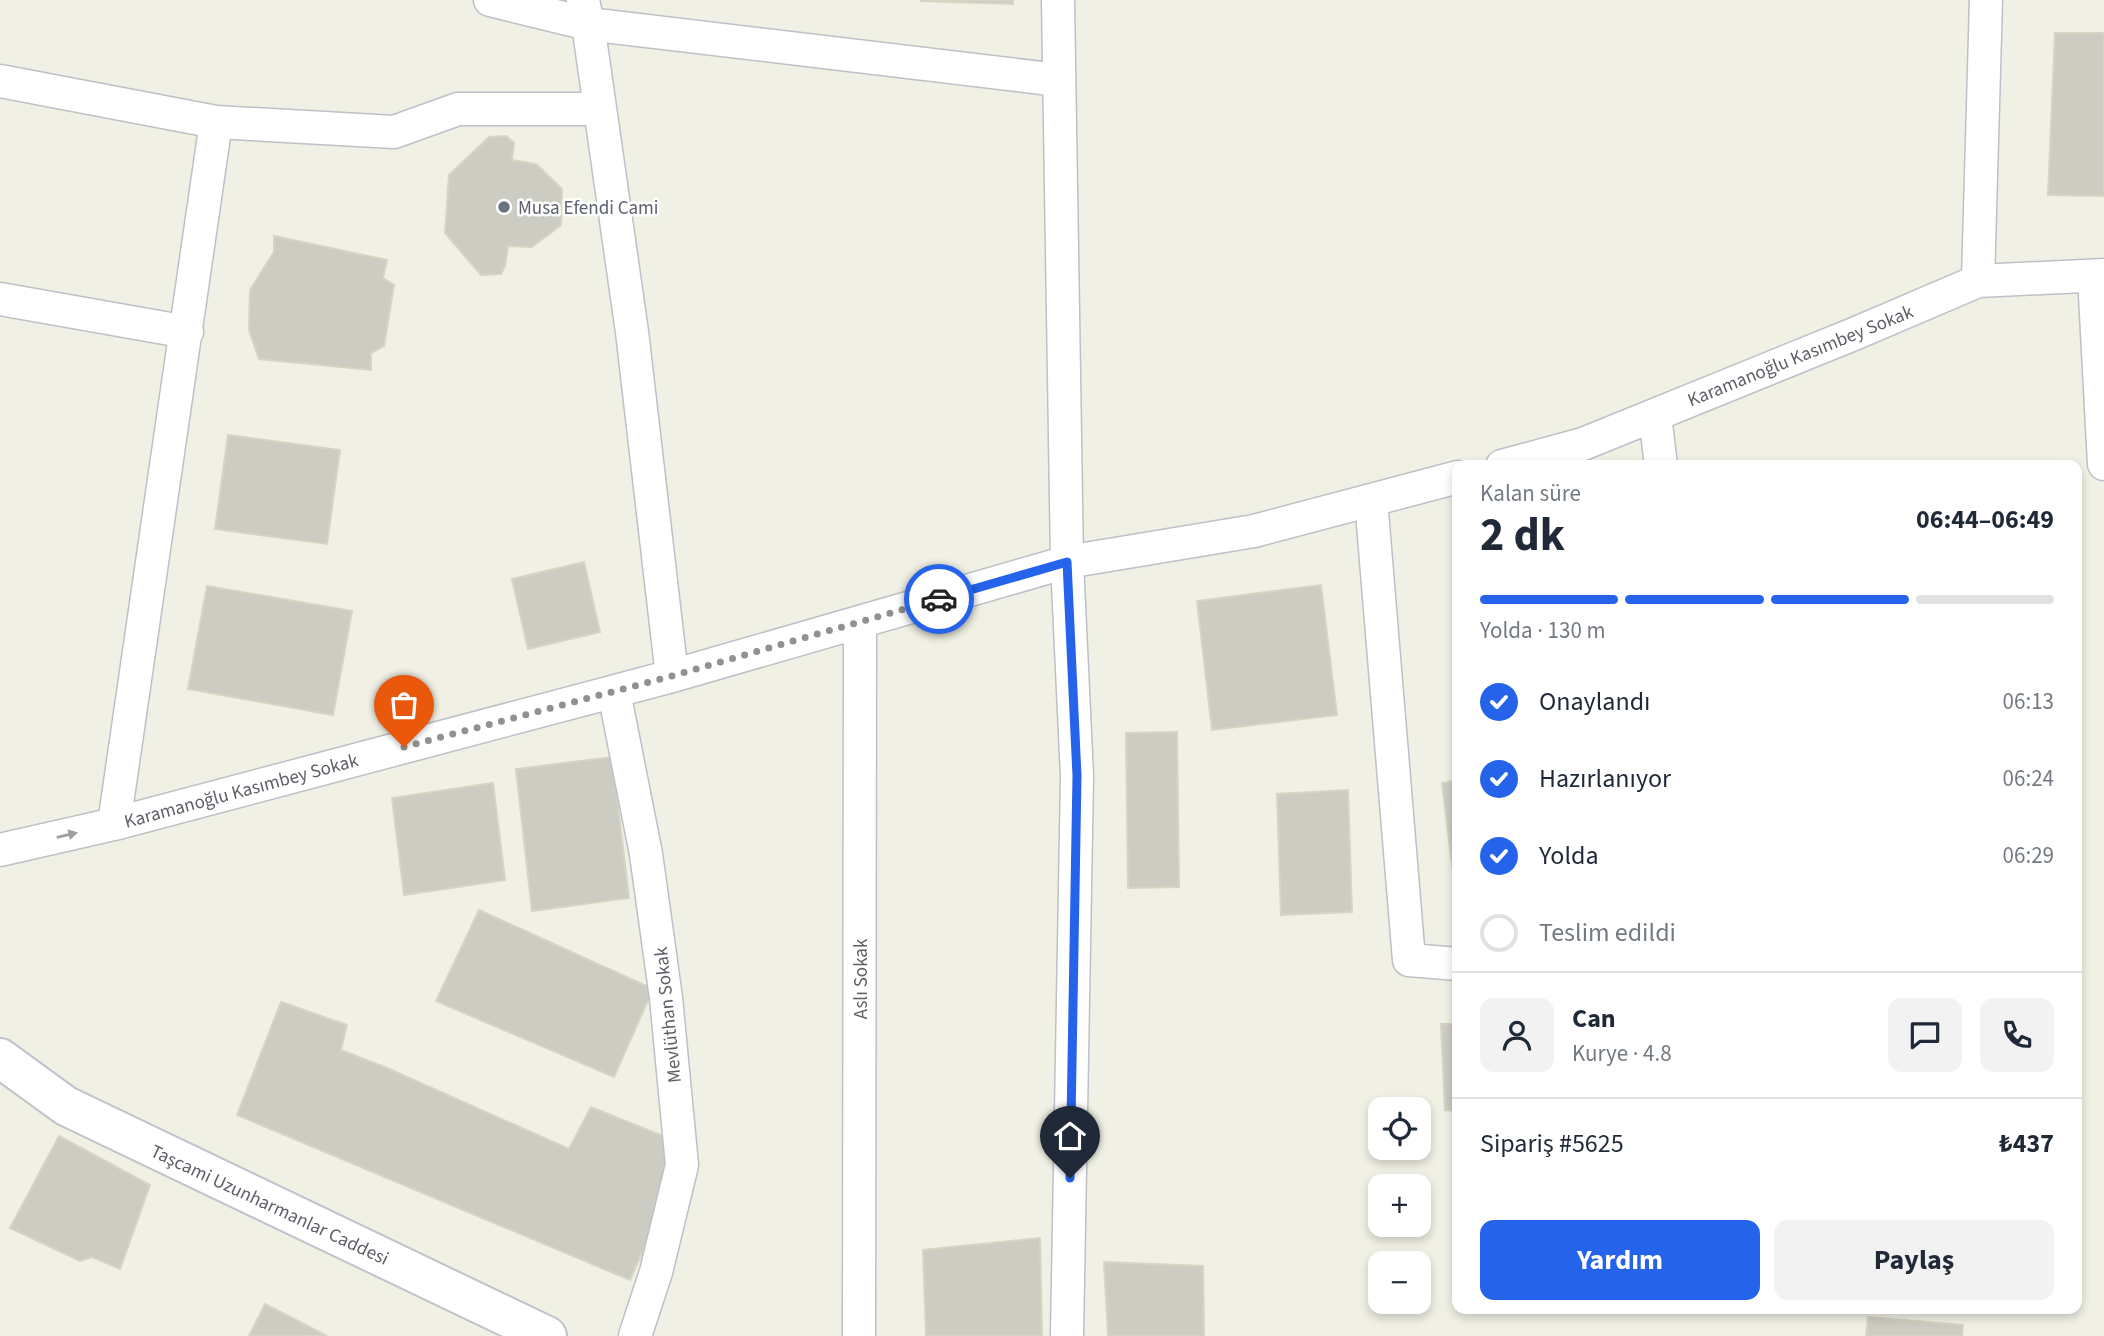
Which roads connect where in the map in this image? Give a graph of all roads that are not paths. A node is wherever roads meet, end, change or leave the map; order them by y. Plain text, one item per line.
1 (490, 0) edge
2 (1058, 0) edge
3 (1985, 0) edge
4 (585, 12) edge
5 (1058, 80) junction
6 (0, 81) edge
7 (600, 109) junction
8 (216, 122) junction
9 (2099, 275) edge
10 (1978, 281) junction
11 (0, 299) edge
12 (187, 332) junction
13 (1655, 415) junction
14 (1524, 460) edge
15 (1660, 460) edge
16 (2104, 464) edge
17 (1452, 479) edge
18 (1371, 500) junction
19 (1067, 562) junction
20 (860, 622) junction
21 (672, 676) junction
22 (614, 692) junction
23 (114, 824) junction
24 (0, 850) edge
25 (1452, 964) edge
26 (0, 1058) edge
27 (0, 1085) edge
28 (66, 1107) junction
29 (547, 1336) edge
30 (635, 1336) edge
31 (859, 1336) edge
32 (1068, 1336) edge

1 - 4 street
2 - 5 street
3 - 10 street
4 - 5 street
4 - 7 street
5 - 19 street
6 - 8 street
7 - 8 street
7 - 21 street
8 - 12 street
9 - 10 street, Karamanoğlu Kasımbey Sokak
9 - 16 street
10 - 13 street, Karamanoğlu Kasımbey Sokak
11 - 12 street
12 - 23 street
13 - 14 street, Karamanoğlu Kasımbey Sokak
13 - 15 street
17 - 18 street, Karamanoğlu Kasımbey Sokak
18 - 19 street, Karamanoğlu Kasımbey Sokak
18 - 25 street
19 - 20 street, Karamanoğlu Kasımbey Sokak
19 - 32 street
20 - 21 street, Karamanoğlu Kasımbey Sokak
20 - 31 street, Aslı Sokak
21 - 22 street, Karamanoğlu Kasımbey Sokak
22 - 23 street, Karamanoğlu Kasımbey Sokak
22 - 30 street, Mevlüthan Sokak
24 -> 23 street, Karamanoğlu Kasımbey Sokak
26 - 28 main road, Taşcami Uzunharmanlar Caddesi
27 - 28 main road
28 - 29 main road, Taşcami Uzunharmanlar Caddesi

